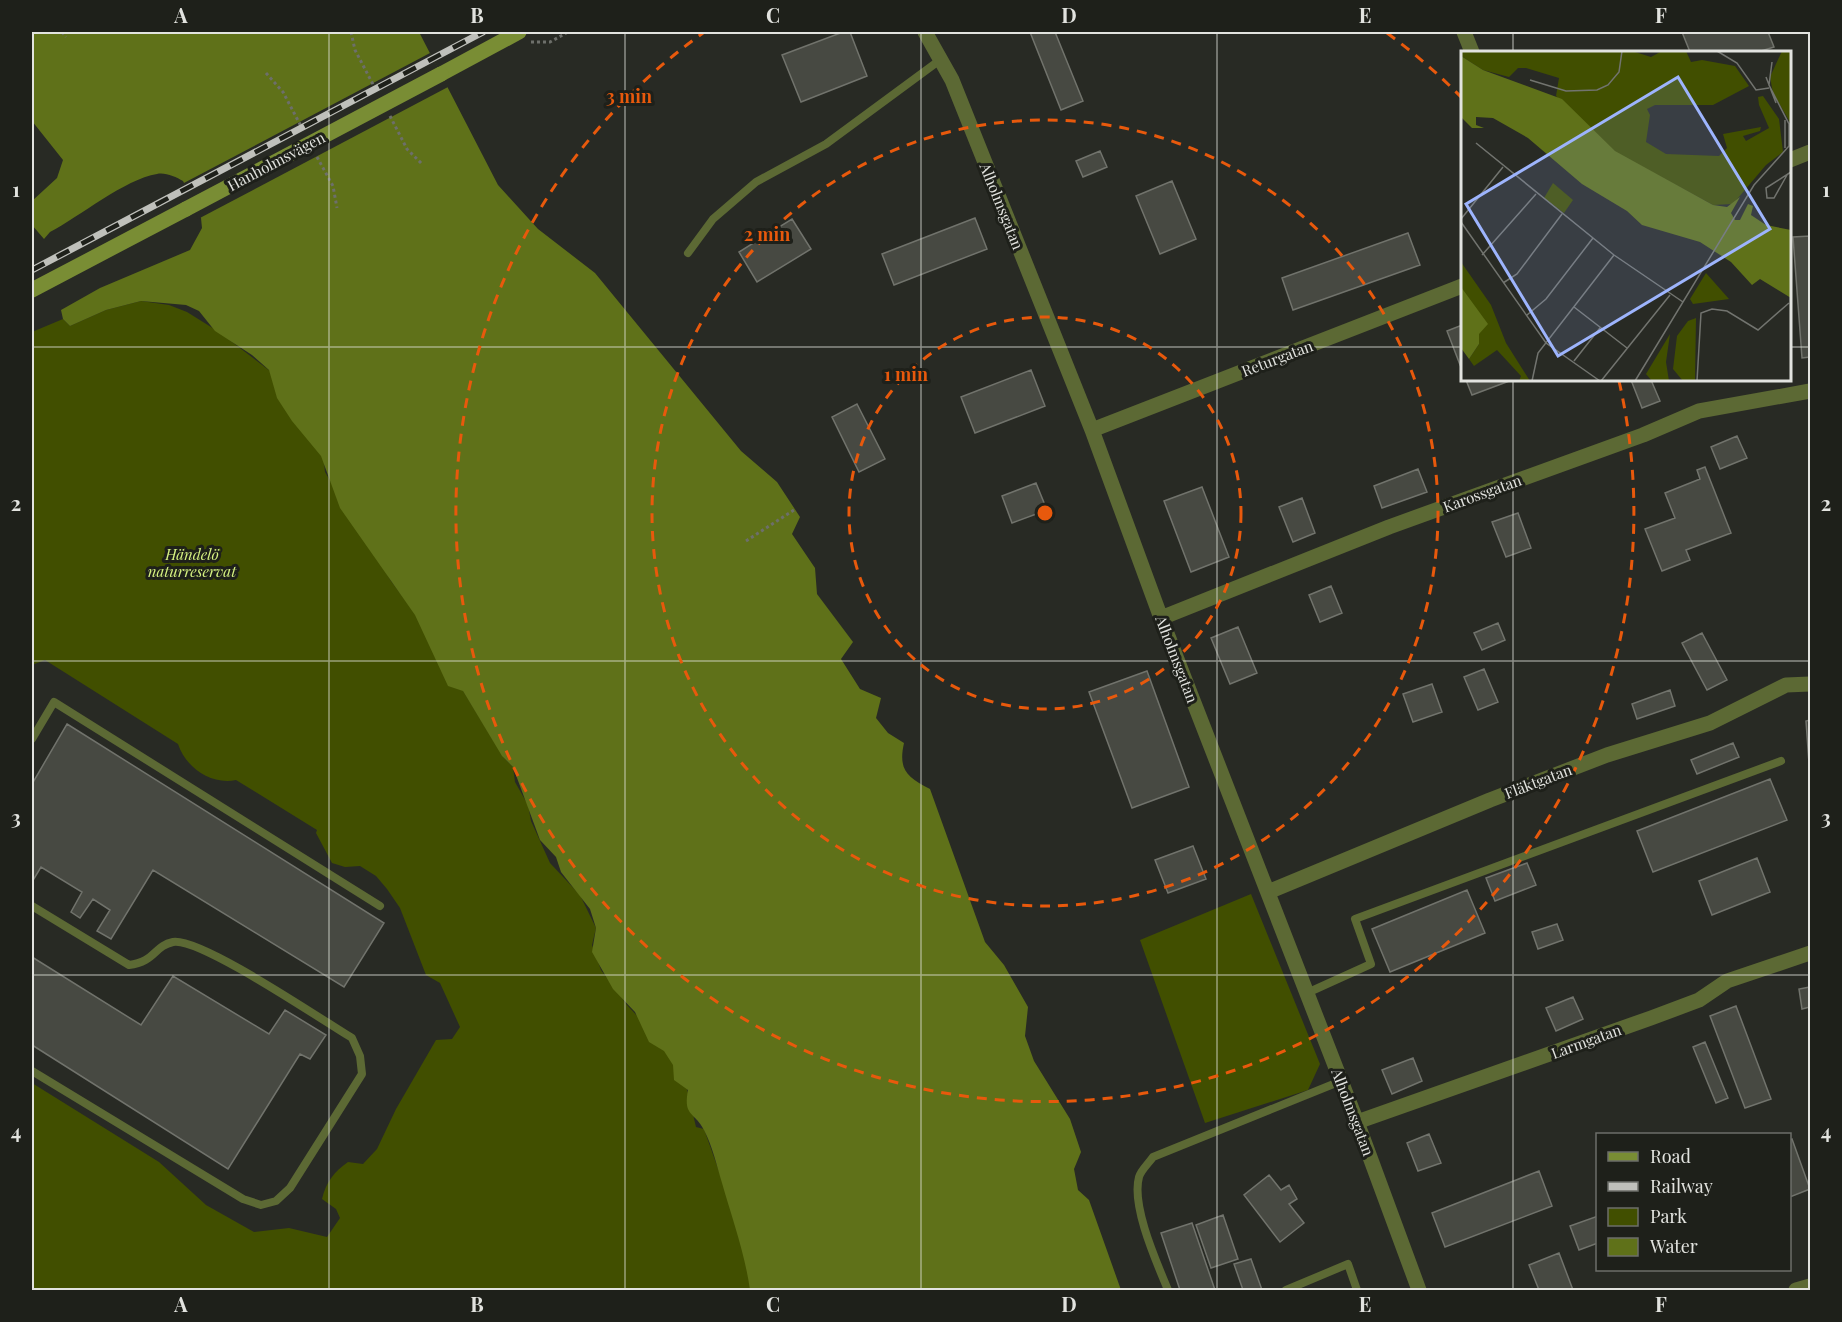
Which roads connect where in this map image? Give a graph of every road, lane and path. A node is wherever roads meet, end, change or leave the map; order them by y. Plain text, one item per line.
1 (62, 32) edge
2 (519, 32) edge
3 (925, 32) edge
4 (1464, 32) edge
5 (66, 37) dead end
6 (1472, 51) edge
7 (940, 60) junction
8 (1810, 152) edge
9 (1791, 160) edge
10 (688, 253) dead end
11 (1461, 286) edge
12 (32, 290) edge
13 (1810, 391) edge
14 (1092, 430) junction
15 (795, 510) dead end
16 (746, 540) dead end
17 (1161, 618) junction
18 (1810, 684) edge
19 (32, 739) edge
20 (1781, 761) dead end
21 (1268, 892) junction
22 (32, 906) edge
23 (380, 906) dead end
24 (1810, 953) edge
25 (1307, 993) junction
26 (32, 1071) edge
27 (1341, 1082) junction
28 (1358, 1122) junction
29 (1810, 1286) edge
30 (1168, 1290) edge
31 (1286, 1290) edge
32 (1357, 1290) edge
33 (1419, 1290) edge
34 (1796, 1290) edge

1 - 5 path
2 - 12 street, Hanholmsvägen, bridge
3 - 7 street, Alholmsgatan
4 - 6 street
7 - 10 lane
7 - 14 street, Alholmsgatan
8 - 9 street
11 - 14 street, Returgatan
13 - 17 street, Karossgatan
14 - 17 street, Alholmsgatan
15 - 16 path
17 - 21 street, Alholmsgatan
18 - 21 street, Fläktgatan
19 - 23 lane
20 - 25 lane
21 - 25 street, Alholmsgatan
22 - 26 lane
24 - 28 street, Larmgatan
25 - 27 street, Alholmsgatan
27 - 28 street, Alholmsgatan
27 - 30 lane
28 - 33 street, Alholmsgatan
29 - 34 street
31 - 32 lane

